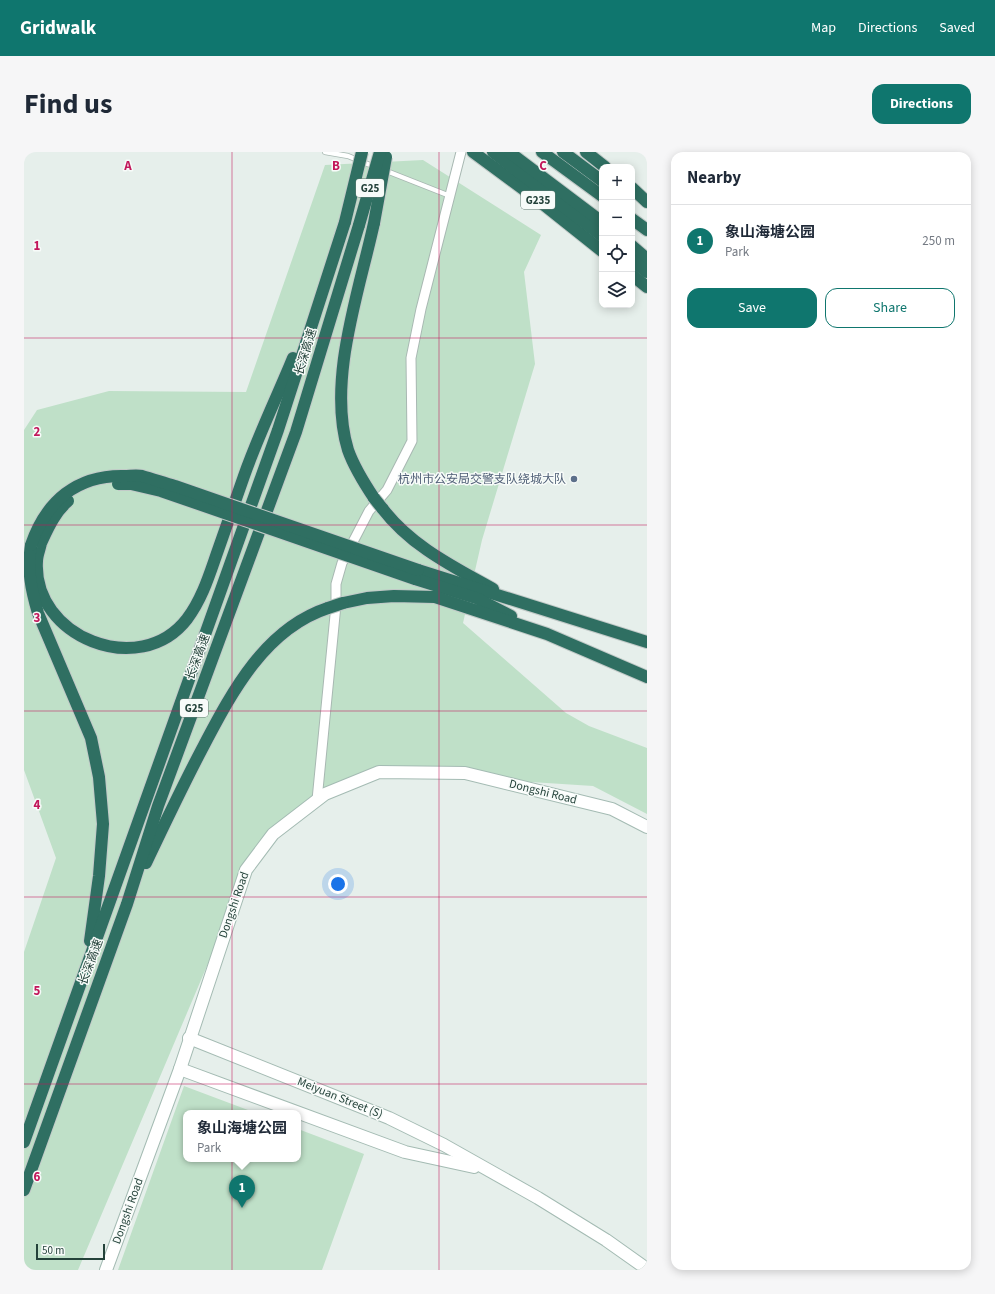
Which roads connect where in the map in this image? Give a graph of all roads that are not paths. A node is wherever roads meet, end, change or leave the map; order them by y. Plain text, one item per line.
1 (325, 152) edge
2 (362, 152) edge
3 (380, 152) edge
4 (387, 152) edge
5 (461, 152) edge
6 (473, 152) edge
7 (493, 152) edge
8 (509, 152) edge
9 (542, 152) edge
10 (563, 152) edge
11 (586, 152) edge
12 (601, 164) edge
13 (599, 179) edge
14 (635, 191) edge
15 (599, 194) edge
16 (450, 196) junction
17 (647, 202) edge
18 (599, 220) edge
19 (599, 234) edge
20 (599, 249) edge
21 (635, 249) edge
22 (647, 259) edge
23 (635, 262) edge
24 (647, 272) edge
25 (635, 277) edge
26 (647, 287) edge
27 (319, 298) junction
28 (36, 544) junction
29 (416, 575) junction
30 (521, 603) junction
31 (546, 634) junction
32 (647, 642) edge
33 (647, 677) edge
34 (317, 800) junction
35 (647, 827) edge
36 (127, 904) junction
37 (87, 966) junction
38 (189, 1038) junction
39 (180, 1068) junction
40 (292, 1110) edge
41 (301, 1113) edge
42 (24, 1142) edge
43 (485, 1169) junction
44 (24, 1190) edge
45 (647, 1269) edge
46 (106, 1270) edge

1 - 16 lane
2 - 27 highway, 长深高速 / G25, bridge
3 - 36 highway, 长深高速 / G25, bridge
4 - 30 highway, bridge
5 - 16 street
6 - 20 highway, G235
7 - 19 highway
8 - 18 highway, G235
9 - 15 highway
10 - 13 highway
11 - 12 highway
14 - 17 highway
16 - 34 street
21 - 22 highway
23 - 24 highway
25 - 26 highway
27 - 28 highway
27 - 37 highway, 长深高速 / G25
28 - 29 highway, bridge
28 - 37 highway
29 - 30 highway
29 - 31 highway
30 - 32 highway
31 - 33 highway
31 - 36 highway, bridge
34 - 35 street, Dongshi Road
34 - 38 street, Dongshi Road
36 - 44 highway, 长深高速 / G25
37 - 42 highway, 长深高速 / G25
38 - 39 street, Dongshi Road
38 - 43 street, Meiyuan Street (S)
39 - 40 street, Meiyuan Street (S)
39 - 46 street, Dongshi Road
41 - 43 street, Meiyuan Street (S)
43 - 45 street, Meiyuan Street (S)

